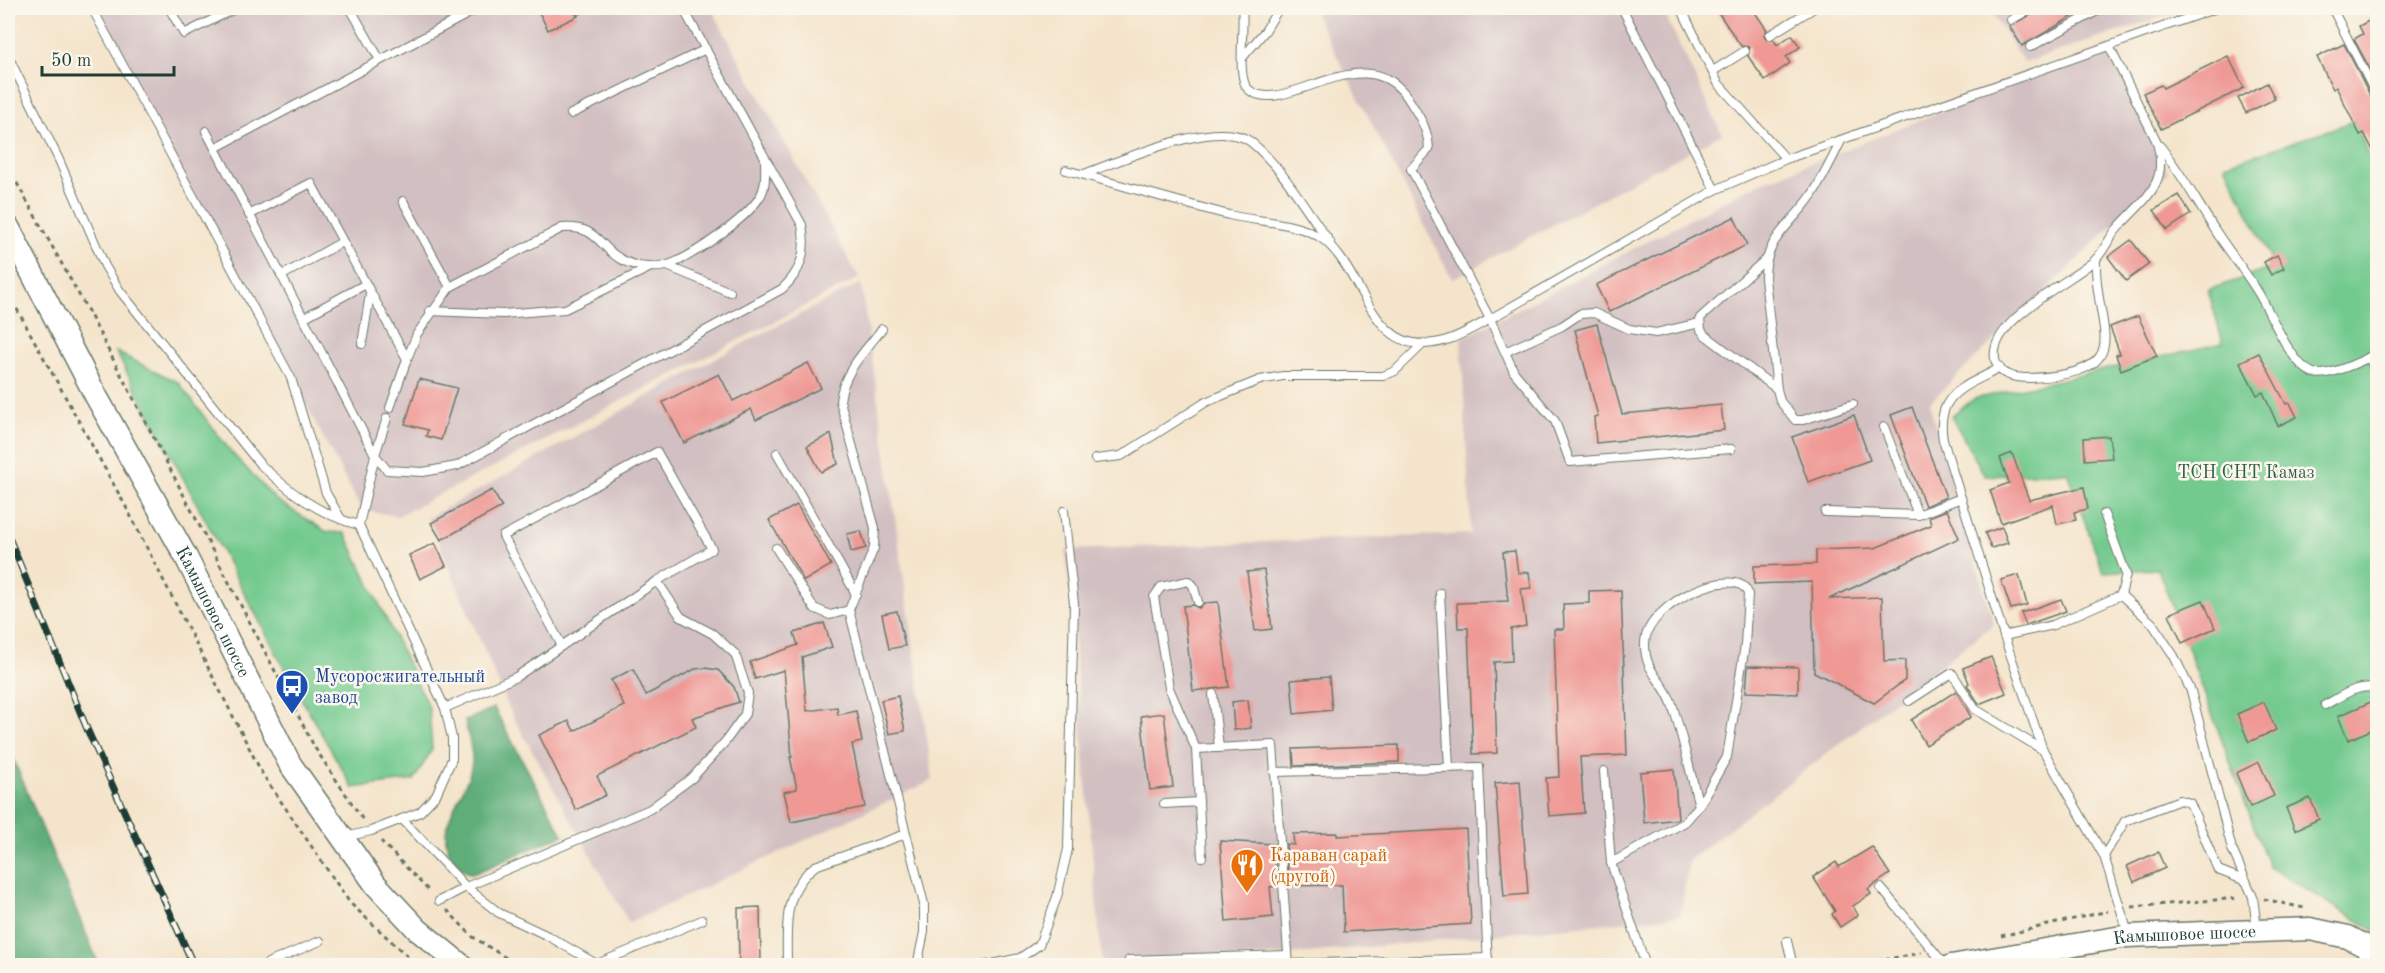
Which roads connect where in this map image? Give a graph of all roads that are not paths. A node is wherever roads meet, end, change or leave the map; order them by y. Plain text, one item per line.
1 (92, 8) edge
2 (169, 8) edge
3 (236, 8) edge
4 (350, 8) edge
5 (478, 8) edge
6 (683, 8) edge
7 (1242, 8) edge
8 (1279, 8) edge
9 (1622, 8) edge
10 (1681, 8) edge
11 (1814, 8) edge
12 (2032, 8) edge
13 (2103, 8) edge
14 (2217, 8) edge
15 (2332, 8) edge
16 (2011, 20) dead end
17 (1770, 35) dead end
18 (2109, 46) junction
19 (2030, 47) dead end
20 (706, 50) junction
21 (1745, 51) dead end
22 (8, 56) edge
23 (1243, 58) junction
24 (380, 60) junction
25 (1713, 71) junction
26 (2378, 98) edge
27 (571, 114) dead end
28 (206, 131) dead end
29 (2156, 140) junction
30 (1842, 141) junction
31 (215, 148) junction
32 (765, 156) junction
33 (1786, 159) junction
34 (1066, 170) dead end
35 (1084, 174) junction
36 (1715, 190) junction
37 (403, 201) dead end
38 (249, 215) junction
39 (8, 227) edge
40 (342, 242) junction
41 (1336, 251) junction
42 (2096, 259) junction
43 (1765, 260) junction
44 (667, 266) junction
45 (652, 267) junction
46 (281, 276) junction
47 (364, 285) junction
48 (450, 287) junction
49 (730, 292) dead end
50 (370, 294) junction
51 (430, 311) junction
52 (303, 318) junction
53 (1490, 319) junction
54 (1700, 323) junction
55 (882, 329) dead end
56 (1424, 343) junction
57 (362, 344) dead end
58 (1505, 352) junction
59 (2378, 353) edge
60 (2369, 357) junction
61 (407, 359) junction
62 (2000, 368) junction
63 (2378, 376) edge
64 (1777, 389) junction
65 (1853, 404) dead end
66 (390, 408) dead end
67 (387, 418) dead end
68 (1884, 427) dead end
69 (1731, 449) dead end
70 (777, 453) dead end
71 (375, 455) junction
72 (1095, 459) dead end
73 (1961, 498) junction
74 (1064, 511) dead end
75 (1825, 512) dead end
76 (2104, 514) dead end
77 (1917, 515) junction
78 (342, 521) junction
79 (359, 525) junction
80 (776, 548) dead end
81 (657, 581) junction
82 (1440, 593) dead end
83 (855, 594) junction
84 (2121, 595) junction
85 (1198, 602) dead end
86 (849, 610) junction
87 (2004, 636) junction
88 (562, 646) junction
89 (2378, 689) edge
90 (1213, 694) dead end
91 (1909, 701) dead end
92 (2325, 705) dead end
93 (445, 708) junction
94 (1219, 748) junction
95 (1196, 749) junction
96 (2043, 750) junction
97 (1449, 768) junction
98 (1604, 771) dead end
99 (1274, 772) junction
100 (1199, 802) junction
101 (1164, 804) dead end
102 (1699, 806) junction
103 (402, 819) junction
104 (906, 834) junction
105 (340, 838) junction
106 (2104, 856) junction
107 (1202, 857) dead end
108 (1611, 863) junction
109 (2246, 881) junction
110 (466, 887) junction
111 (1881, 888) dead end
112 (439, 902) road end
113 (702, 920) dead end
114 (2257, 931) junction
115 (2128, 936) junction
116 (320, 941) dead end
117 (1786, 941) dead end
118 (2378, 953) edge
119 (1288, 955) junction
120 (1488, 962) edge
121 (268, 963) dead end
122 (598, 965) edge
123 (1289, 965) edge
124 (462, 966) edge
125 (787, 966) edge
126 (917, 966) edge
127 (983, 966) edge
128 (1129, 966) edge
129 (1646, 966) edge
130 (1793, 966) edge
131 (1946, 966) edge
132 (1952, 966) edge

1 - 78 lane
2 - 3 lane
4 - 24 lane
5 - 24 lane
6 - 20 lane
7 - 23 lane
8 - 23 lane
9 - 36 lane
10 - 25 lane
11 - 17 lane
12 - 16 lane
13 - 19 lane
14 - 18 lane
15 - 26 lane
18 - 29 lane
18 - 30 lane
20 - 27 lane
20 - 32 lane
21 - 25 lane
22 - 78 lane
23 - 53 lane
24 - 31 lane
25 - 33 lane
28 - 31 lane
29 - 42 lane
29 - 60 lane
30 - 33 lane
30 - 43 lane
31 - 38 lane
32 - 44 lane
32 - 71 lane
33 - 36 lane
34 - 35 lane
35 - 41 lane
35 - 41 lane
36 - 53 lane
37 - 48 lane
38 - 40 lane
38 - 46 lane
39 - 105 main road, Камышовое шоссе
40 - 46 lane
40 - 47 lane
41 - 56 lane
42 - 62 lane
42 - 62 lane
43 - 54 lane
43 - 64 lane
44 - 45 lane
44 - 49 lane
45 - 48 lane
45 - 51 lane
46 - 52 lane
47 - 50 lane
47 - 52 lane
48 - 51 lane
50 - 57 lane
50 - 61 lane
51 - 61 lane
52 - 71 lane
53 - 56 lane
53 - 58 lane
54 - 58 lane
54 - 64 lane
55 - 83 lane
56 - 72 lane
58 - 69 lane
59 - 60 lane
60 - 63 lane
61 - 66 lane
62 - 73 lane
64 - 65 lane
67 - 71 lane
68 - 77 lane
70 - 83 lane
71 - 79 lane
73 - 77 lane
73 - 87 lane
74 - 127 lane
75 - 77 lane
76 - 84 lane
78 - 79 lane
79 - 93 lane
80 - 86 lane
81 - 88 lane
81 - 88 lane
81 - 110 lane
82 - 97 lane
83 - 86 lane
84 - 87 lane
84 - 109 lane
85 - 95 lane
86 - 104 lane
87 - 96 lane
88 - 93 lane
89 - 92 lane
90 - 94 lane
91 - 96 lane
93 - 103 lane
94 - 95 lane
94 - 99 lane
95 - 100 lane
96 - 106 lane
97 - 99 lane
97 - 120 lane
98 - 108 lane
99 - 119 lane
100 - 101 lane
100 - 107 lane
102 - 102 lane
102 - 108 lane
103 - 105 lane
103 - 110 lane
104 - 125 lane
104 - 126 lane
105 - 124 main road, Камышовое шоссе
106 - 109 lane
106 - 115 lane
108 - 129 lane
109 - 114 lane
110 - 112 lane
110 - 122 lane
111 - 131 lane
113 - 122 lane
114 - 115 main road, Камышовое шоссе
114 - 118 main road, Камышовое шоссе
115 - 132 main road, Камышовое шоссе
116 - 121 lane
117 - 130 lane
119 - 123 lane
119 - 128 lane
120 - 123 lane

